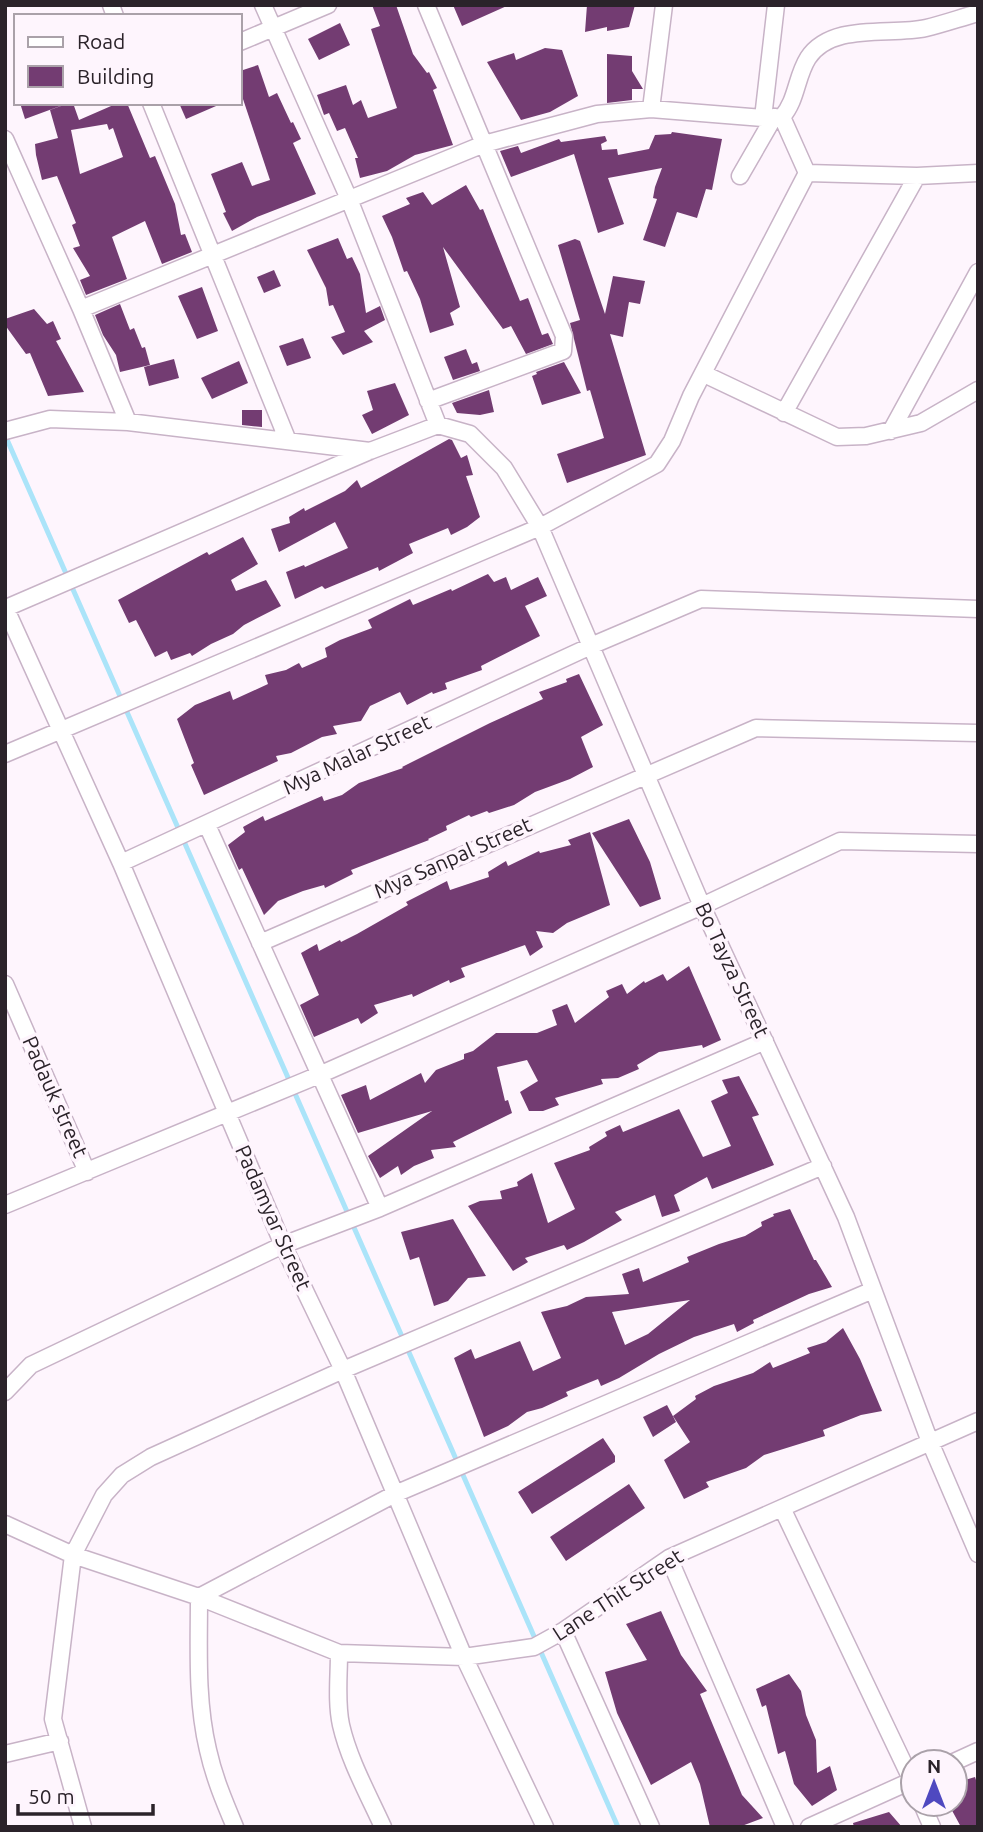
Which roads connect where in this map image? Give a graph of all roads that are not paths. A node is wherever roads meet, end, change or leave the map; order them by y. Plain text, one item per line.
1 (263, 5) edge
2 (328, 5) edge
3 (426, 5) edge
4 (664, 5) edge
5 (776, 5) edge
6 (978, 13) edge
7 (273, 28) junction
8 (242, 40) edge
9 (152, 105) edge
10 (652, 109) junction
11 (773, 118) junction
12 (5, 139) edge
13 (484, 144) junction
14 (807, 173) junction
15 (978, 173) edge
16 (740, 176) dead end
17 (917, 176) junction
18 (349, 198) junction
19 (213, 256) junction
20 (978, 272) edge
21 (81, 309) junction
22 (704, 374) junction
23 (978, 390) edge
24 (428, 401) junction
25 (784, 412) junction
26 (128, 422) junction
27 (438, 425) junction
28 (5, 431) edge
29 (891, 431) junction
30 (288, 441) junction
31 (370, 451) junction
32 (540, 527) junction
33 (5, 607) edge
34 (978, 609) edge
35 (593, 645) junction
36 (60, 731) junction
37 (978, 733) edge
38 (5, 754) edge
39 (646, 774) junction
40 (207, 825) junction
41 (978, 844) edge
42 (121, 863) junction
43 (702, 906) junction
44 (260, 943) junction
45 (5, 984) edge
46 (765, 1041) junction
47 (319, 1075) junction
48 (226, 1112) junction
49 (823, 1166) junction
50 (87, 1172) junction
51 (5, 1205) edge
52 (380, 1208) junction
53 (283, 1245) junction
54 (873, 1290) junction
55 (343, 1370) junction
56 (5, 1392) edge
57 (978, 1421) edge
58 (930, 1442) junction
59 (395, 1494) junction
60 (782, 1508) junction
61 (5, 1524) edge
62 (978, 1554) edge
63 (73, 1555) junction
64 (669, 1558) junction
65 (199, 1597) junction
66 (564, 1631) junction
67 (338, 1653) junction
68 (464, 1657) junction
69 (60, 1741) junction
70 (899, 1753) edge
71 (5, 1754) edge
72 (899, 1788) edge
73 (83, 1827) edge
74 (235, 1827) edge
75 (383, 1827) edge
76 (545, 1827) edge
77 (651, 1827) edge
78 (785, 1827) edge
79 (808, 1827) edge

1 - 7 street
2 - 7 street
3 - 13 street
4 - 10 street
5 - 11 street
6 - 11 street
7 - 8 street
7 - 18 street
9 - 19 street
10 - 11 street
10 - 13 street
11 - 14 street
11 - 16 street
12 - 21 street
13 - 18 street
13 - 24 street
14 - 17 street
14 - 22 street
15 - 17 street
17 - 25 street
18 - 19 street
18 - 24 street
19 - 21 street
19 - 30 street
20 - 29 street
21 - 26 street
22 - 25 street
22 - 32 street
23 - 29 street
24 - 27 street
25 - 29 street
26 - 28 street
26 - 30 street
27 - 31 street
27 - 32 street, Bo Tayza Street
30 - 31 street
31 - 33 street
32 - 35 street, Bo Tayza Street
32 - 36 street
33 - 36 street, Padamyar Street
34 - 35 street, Mya Malar Street
35 - 39 street, Bo Tayza Street
35 - 40 street, Mya Malar Street
36 - 38 street
36 - 42 street, Padamyar Street
37 - 39 street, Mya Sanpal Street
39 - 43 street, Bo Tayza Street
39 - 44 street, Mya Sanpal Street
40 - 42 street, Mya Malar Street
40 - 44 street
41 - 43 street
42 - 48 street, Padamyar Street
43 - 46 street, Bo Tayza Street
43 - 47 street
44 - 47 street
45 - 50 street, Padauk street
46 - 49 street, Bo Tayza Street
46 - 52 street
47 - 48 street
47 - 52 street
48 - 50 street
48 - 53 street, Padamyar Street
49 - 54 street, Bo Tayza Street
49 - 55 street
50 - 51 street
52 - 53 street
53 - 55 street, Padamyar Street
53 - 56 street
54 - 58 street, Bo Tayza Street
54 - 59 street
55 - 59 street, Padamyar Street
55 - 63 street
57 - 58 street, Lane Thit Street
58 - 60 street, Lane Thit Street
58 - 62 street, Bo Tayza Street
59 - 65 street
59 - 68 street, Padamyar Street
60 - 64 street, Lane Thit Street
60 - 70 street
61 - 63 street, Lane Thit Street
63 - 65 street, Lane Thit Street
63 - 69 street
64 - 66 street, Lane Thit Street
64 - 78 street
65 - 67 street, Lane Thit Street
65 - 74 street
66 - 68 street, Lane Thit Street
66 - 77 street
67 - 68 street, Lane Thit Street
67 - 75 street
68 - 76 street, Padamyar Street
69 - 71 street
69 - 73 street
72 - 79 street

